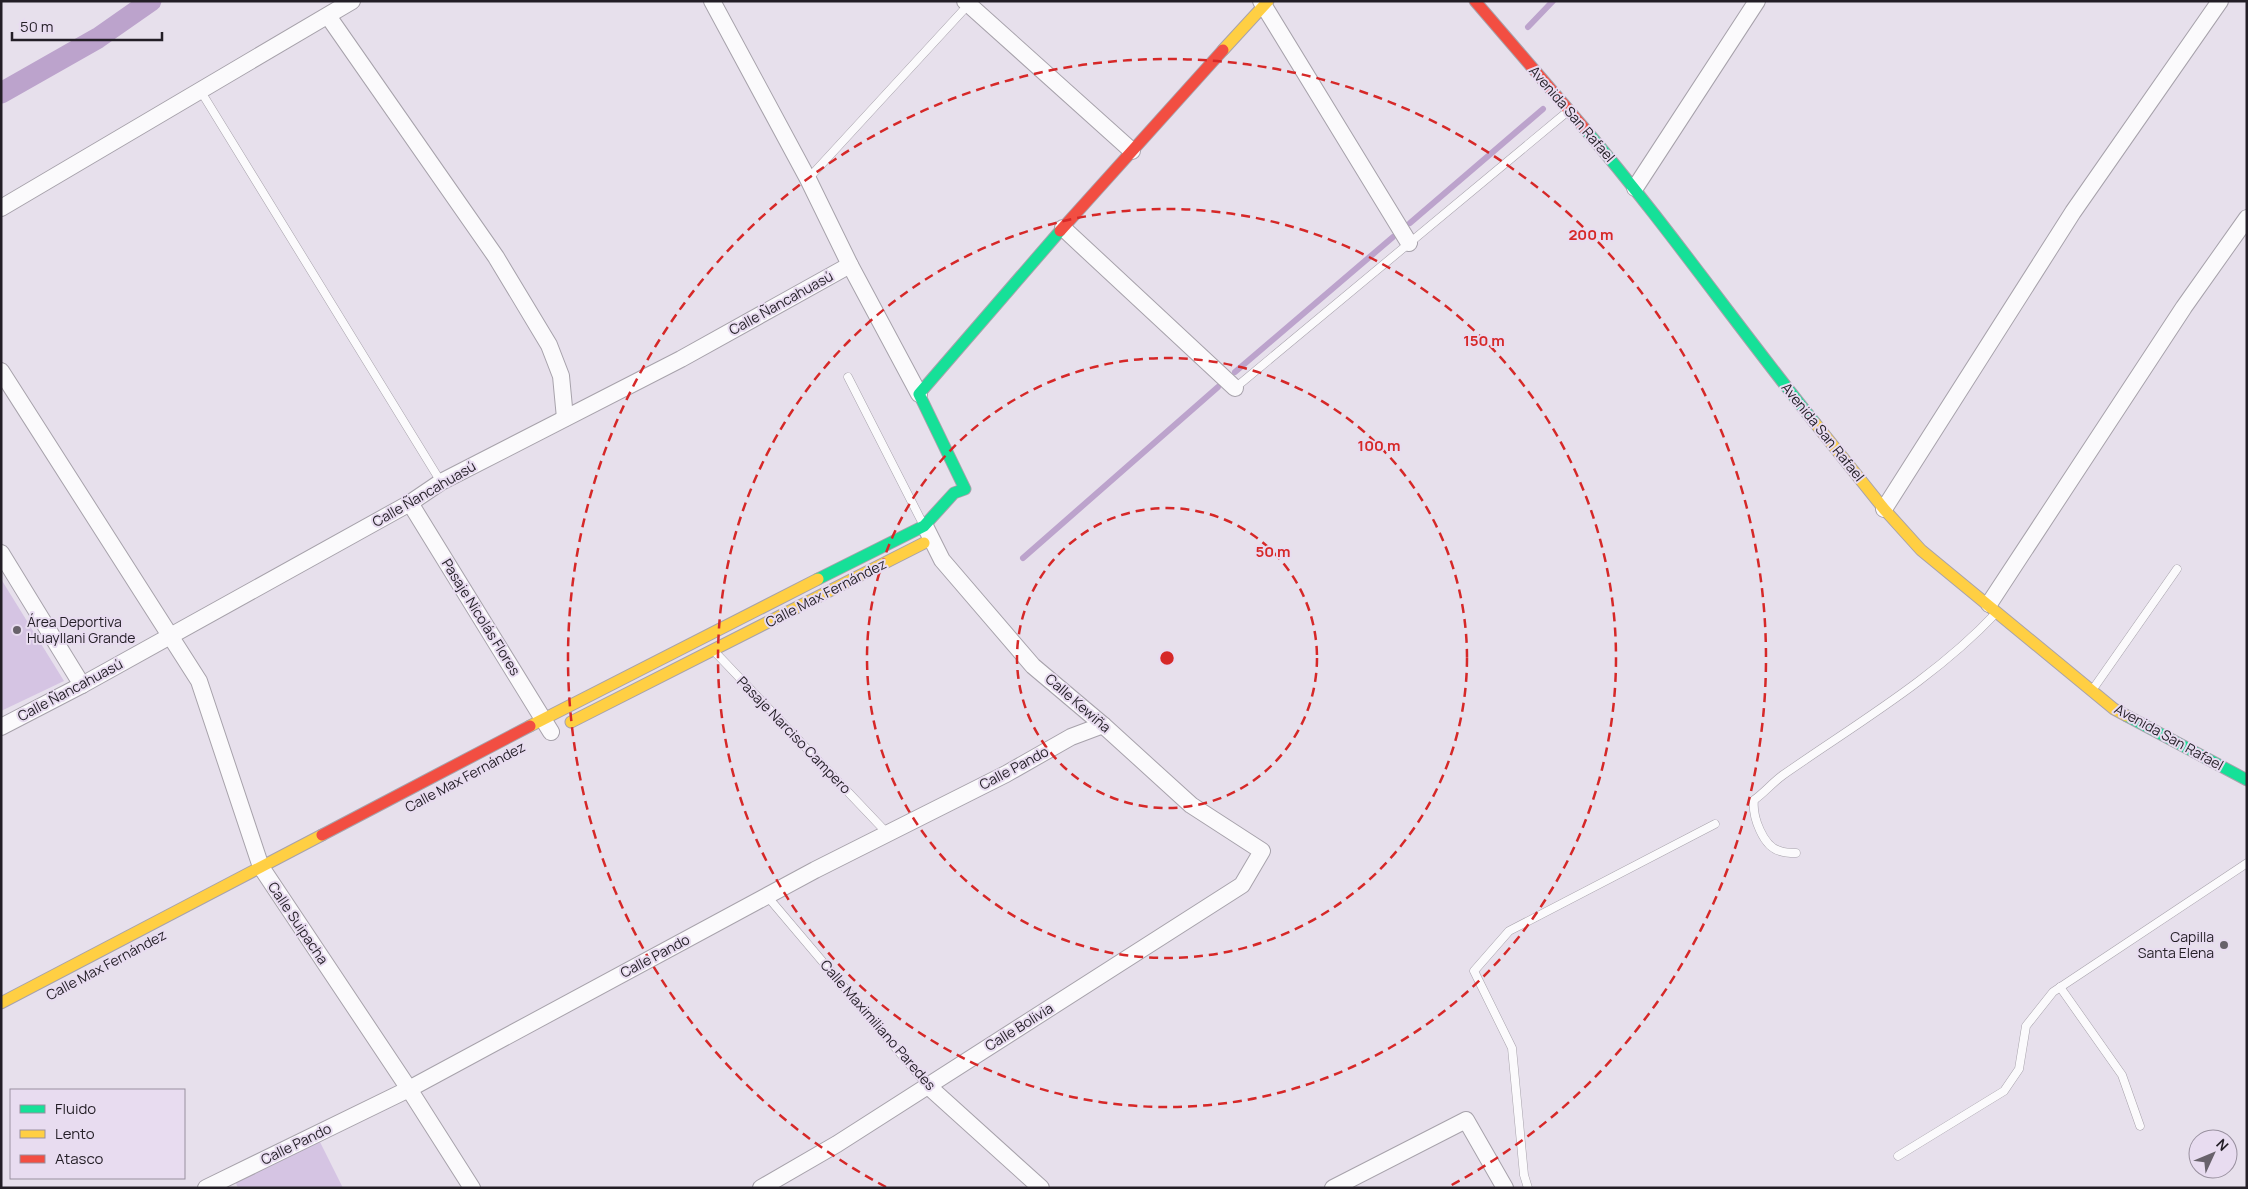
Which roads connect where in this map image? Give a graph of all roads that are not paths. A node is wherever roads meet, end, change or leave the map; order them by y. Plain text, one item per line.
1 (712, 1) edge
2 (1475, 1) edge
3 (1757, 1) edge
4 (2220, 1) edge
5 (1265, 2) edge
6 (344, 3) edge
7 (967, 3) edge
8 (328, 16) junction
9 (200, 90) junction
10 (1569, 111) junction
11 (1132, 151) junction
12 (808, 179) junction
13 (1635, 188) junction
14 (1, 208) edge
15 (2247, 218) edge
16 (1062, 228) junction
17 (1409, 243) junction
18 (850, 265) junction
19 (1, 372) edge
20 (848, 378) dead end
21 (1235, 388) joint
22 (919, 394) junction
23 (564, 418) junction
24 (441, 482) junction
25 (410, 503) junction
26 (1884, 509) junction
27 (928, 532) junction
28 (1, 553) edge
29 (2177, 569) dead end
30 (1993, 608) junction
31 (170, 636) junction
32 (701, 637) junction
33 (714, 651) junction
34 (82, 685) junction
35 (2092, 690) junction
36 (1103, 725) junction
37 (1, 727) edge
38 (546, 729) junction
39 (2247, 780) edge
40 (1715, 824) dead end
41 (888, 834) junction
42 (1262, 851) joint
43 (1796, 853) dead end
44 (2247, 863) edge
45 (267, 877) junction
46 (767, 896) junction
47 (2060, 988) junction
48 (1, 1003) edge
49 (927, 1085) junction
50 (409, 1089) junction
51 (2140, 1126) dead end
52 (1898, 1156) dead end
53 (206, 1188) edge
54 (472, 1188) edge
55 (761, 1188) edge
56 (1041, 1188) edge
57 (1333, 1188) edge
58 (1505, 1188) edge
59 (1528, 1188) edge

1 - 12 street
2 - 10 street, Avenida San Rafael
3 - 13 street
4 - 26 street
5 - 11 street
5 - 17 street
6 - 8 street
7 - 11 street
7 - 12 lane
8 - 9 street
8 - 23 street
9 - 14 street
9 - 24 lane
10 - 13 street, Avenida San Rafael
10 - 17 lane
11 - 16 street
12 - 18 street
13 - 26 street, Avenida San Rafael
15 - 30 street
16 - 21 street
16 - 22 street
17 - 21 lane
18 - 22 street
18 - 23 street, Calle Ñancahuasú
19 - 31 street, Calle Suipacha
20 - 27 lane
22 - 27 street
23 - 24 street, Calle Ñancahuasú
24 - 25 street, Calle Ñancahuasú
25 - 31 street, Calle Ñancahuasú
25 - 38 street, Pasaje Nicolás Flores
26 - 30 street, Avenida San Rafael
27 - 32 street, Calle Max Fernández
27 - 33 street, Calle Max Fernández
27 - 36 street, Calle Kewiña
28 - 34 street
29 - 35 lane
30 - 35 street, Avenida San Rafael
30 - 43 lane
31 - 34 street, Calle Ñancahuasú
31 - 45 street, Calle Suipacha
32 - 33 lane, Pasaje Narciso Campero
32 - 38 street, Calle Max Fernández
33 - 38 street, Calle Max Fernández
33 - 41 lane, Pasaje Narciso Campero
34 - 37 street, Calle Ñancahuasú
35 - 39 street, Avenida San Rafael
36 - 41 street, Calle Pando
36 - 42 street, Calle Kewiña
38 - 45 street, Calle Max Fernández
40 - 59 lane
41 - 46 street, Calle Pando
42 - 49 street, Calle Bolivia
44 - 47 lane
45 - 48 street, Calle Max Fernández
45 - 50 street, Calle Suipacha
46 - 49 lane, Calle Maximiliano Paredes
46 - 50 street, Calle Pando
47 - 51 lane
47 - 52 lane
49 - 55 street, Calle Bolivia
49 - 56 street, Calle Maximiliano Paredes
50 - 53 street, Calle Pando
50 - 54 street, Calle Suipacha
57 - 58 street

